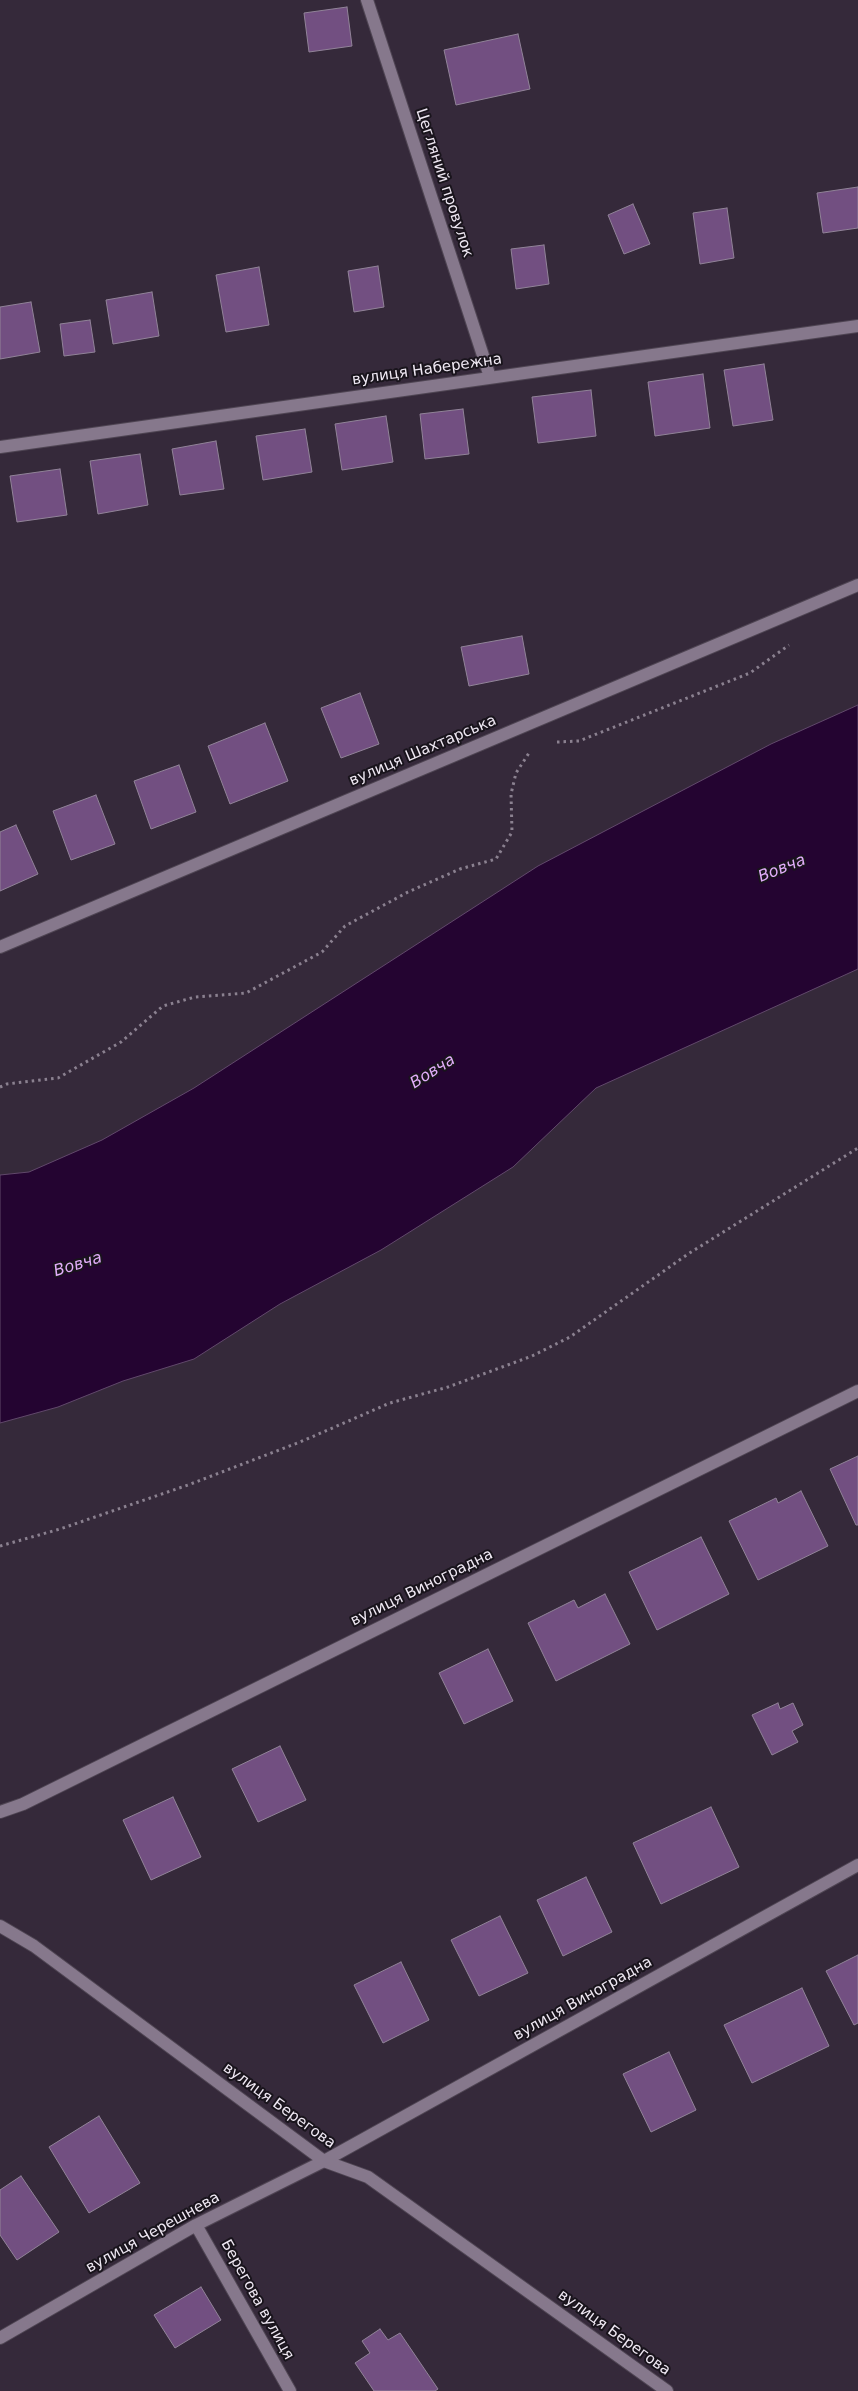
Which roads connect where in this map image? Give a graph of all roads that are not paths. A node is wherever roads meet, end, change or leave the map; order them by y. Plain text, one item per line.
1 (367, 0) edge
2 (858, 326) edge
3 (490, 377) junction
4 (0, 448) edge
5 (858, 585) edge
6 (0, 947) edge
7 (858, 1391) edge
8 (0, 1812) edge
9 (858, 1865) edge
10 (0, 1926) edge
11 (324, 2161) junction
12 (196, 2225) junction
13 (0, 2338) edge
14 (290, 2391) edge
15 (668, 2391) edge

1 - 3 street, Цегляний провулок
2 - 3 street, вулиця Набережна
3 - 4 street, вулиця Набережна
5 - 6 street, вулиця Шахтарська
7 - 8 street, вулиця Виноградна
9 - 11 street, вулиця Виноградна
10 - 11 street, вулиця Берегова
11 - 12 street, вулиця Черешнева
11 - 15 street, вулиця Берегова
12 - 13 street, вулиця Черешнева
12 - 14 street, Берегова вулиця

